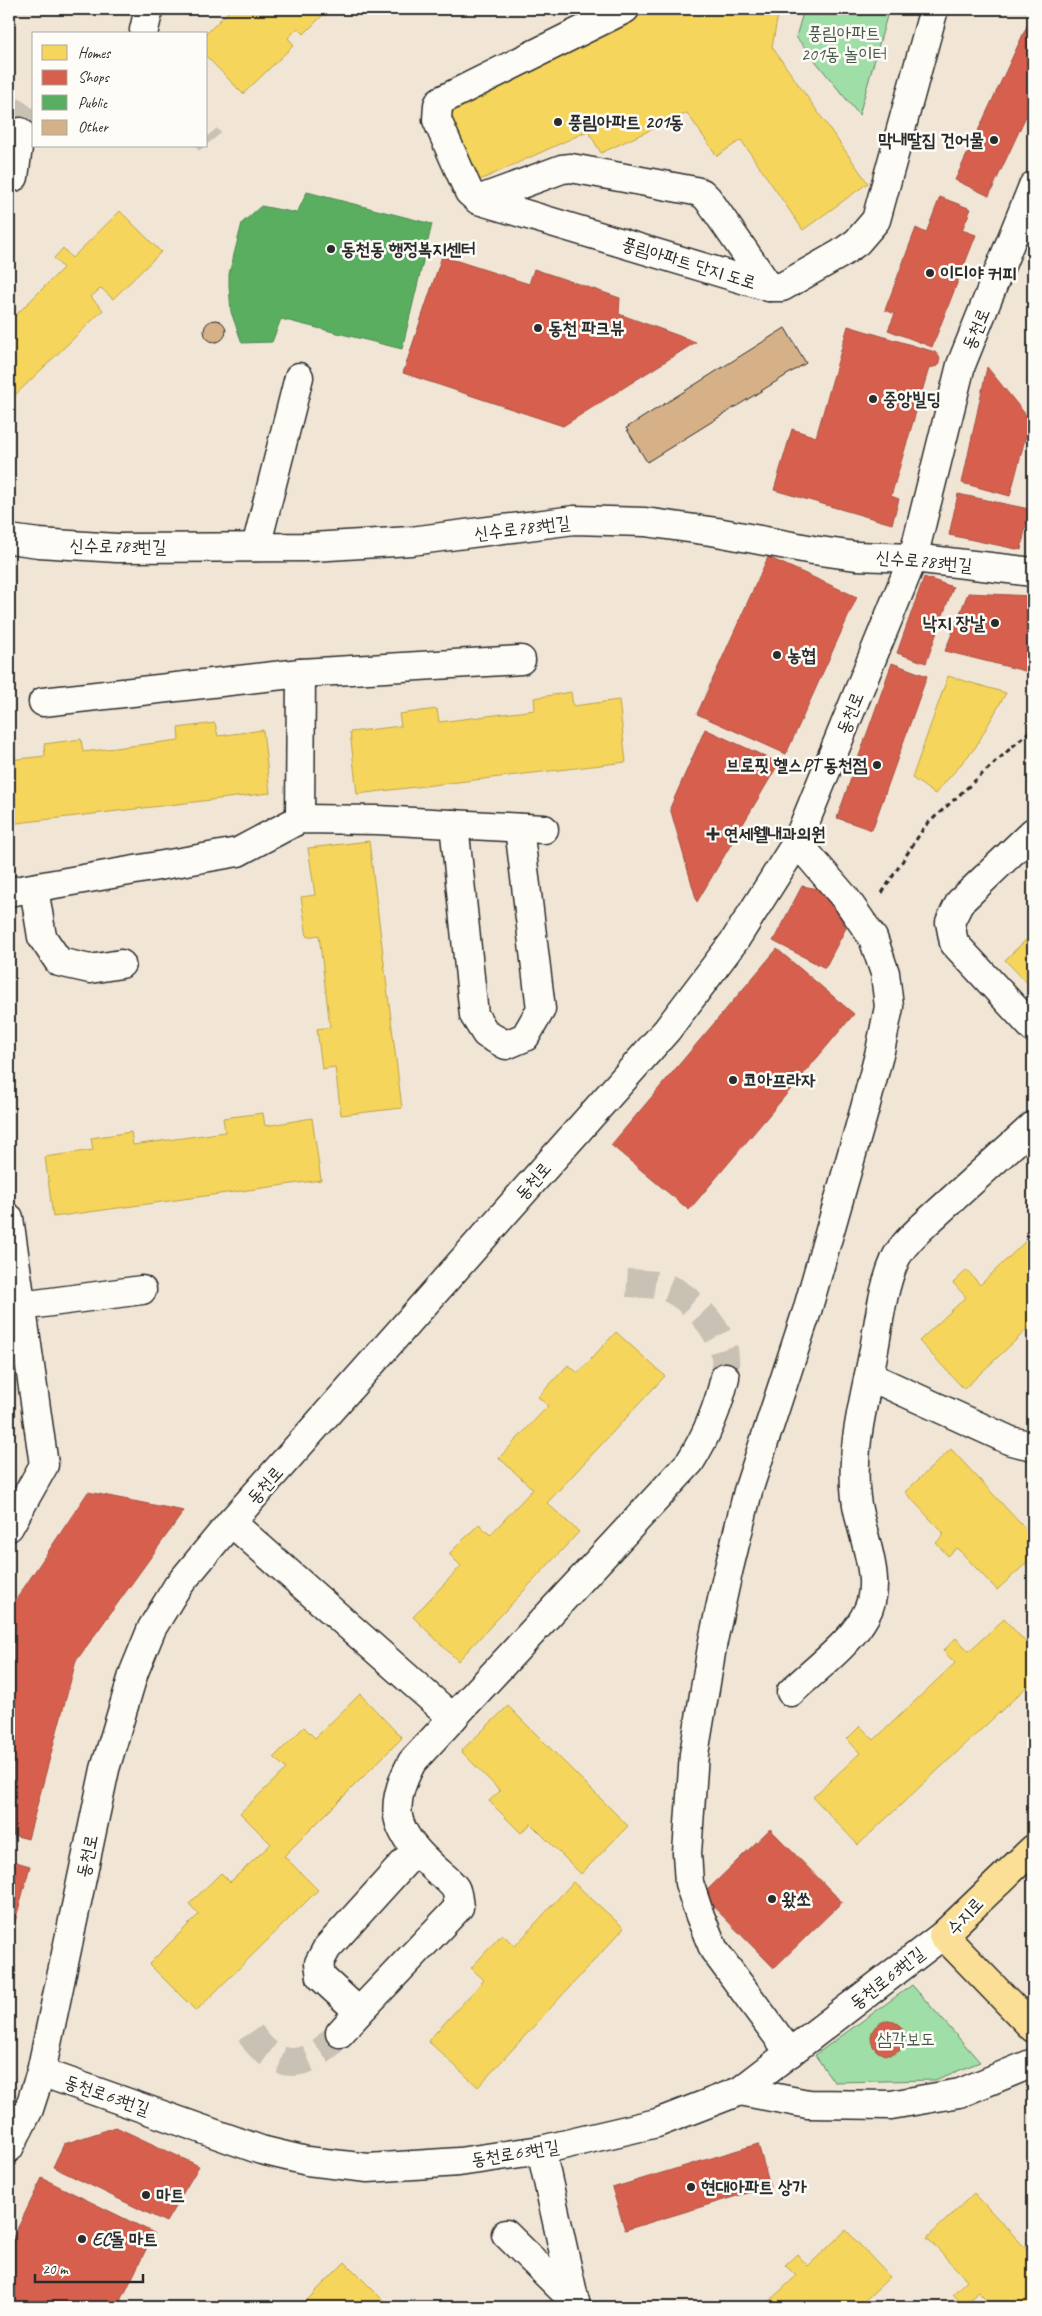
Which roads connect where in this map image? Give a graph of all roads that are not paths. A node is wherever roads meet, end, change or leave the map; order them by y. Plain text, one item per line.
1 (625, 9) edge
2 (934, 9) edge
3 (20, 132) tunnel mouth
4 (17, 174) edge
5 (1033, 186) edge
6 (478, 200) junction
7 (769, 287) junction
8 (299, 377) dead end
9 (9, 539) edge
10 (256, 547) junction
11 (913, 558) junction
12 (1033, 572) edge
13 (521, 660) dead end
14 (301, 674) junction
15 (43, 702) dead end
16 (300, 819) junction
17 (454, 824) junction
18 (1033, 832) edge
19 (797, 842) junction
20 (21, 890) edge
21 (121, 964) dead end
22 (1033, 1028) edge
23 (1033, 1126) edge
24 (9, 1218) edge
25 (142, 1290) dead end
26 (21, 1306) junction
27 (869, 1376) junction
28 (725, 1377) tunnel mouth
29 (1033, 1446) edge
30 (231, 1522) junction
31 (9, 1527) edge
32 (791, 1692) dead end
33 (453, 1718) junction
34 (1033, 1850) edge
35 (415, 1851) junction
36 (943, 1935) junction
37 (359, 2012) junction
38 (1033, 2028) edge
39 (340, 2033) tunnel mouth
40 (790, 2053) junction
41 (1033, 2063) edge
42 (41, 2072) junction
43 (740, 2091) junction
44 (19, 2104) edge
45 (9, 2148) edge
46 (541, 2150) junction
47 (506, 2234) dead end
48 (575, 2304) edge

1 - 6 street
2 - 7 street
3 - 4 street
5 - 11 street, 동천로
6 - 7 street, 풍림아파트 단지 도로
6 - 7 street, 풍림아파트 단지 도로
8 - 10 street
9 - 10 street, 신수로783번길
10 - 11 street, 신수로783번길
11 - 12 street, 신수로783번길
11 - 19 street, 동천로
13 - 14 street
14 - 15 street
14 - 16 street
16 - 17 street
16 - 20 street
17 - 17 street
18 - 22 street
19 - 30 street, 동천로
19 - 40 street
20 - 21 street
23 - 27 street
24 - 26 street
25 - 26 street
26 - 31 street
27 - 29 street
27 - 32 street
28 - 33 street
30 - 33 street
30 - 42 street, 동천로
33 - 35 street
34 - 36 main road, 수지로
35 - 37 street
35 - 37 street
36 - 38 main road, 수지로
36 - 40 street, 동천로63번길
37 - 39 street
40 - 43 street, 동천로63번길
41 - 43 street
42 - 44 street, 동천로
42 - 46 street, 동천로63번길
43 - 46 street, 동천로63번길
44 - 45 street, 동천로
46 - 48 street
47 - 48 street

